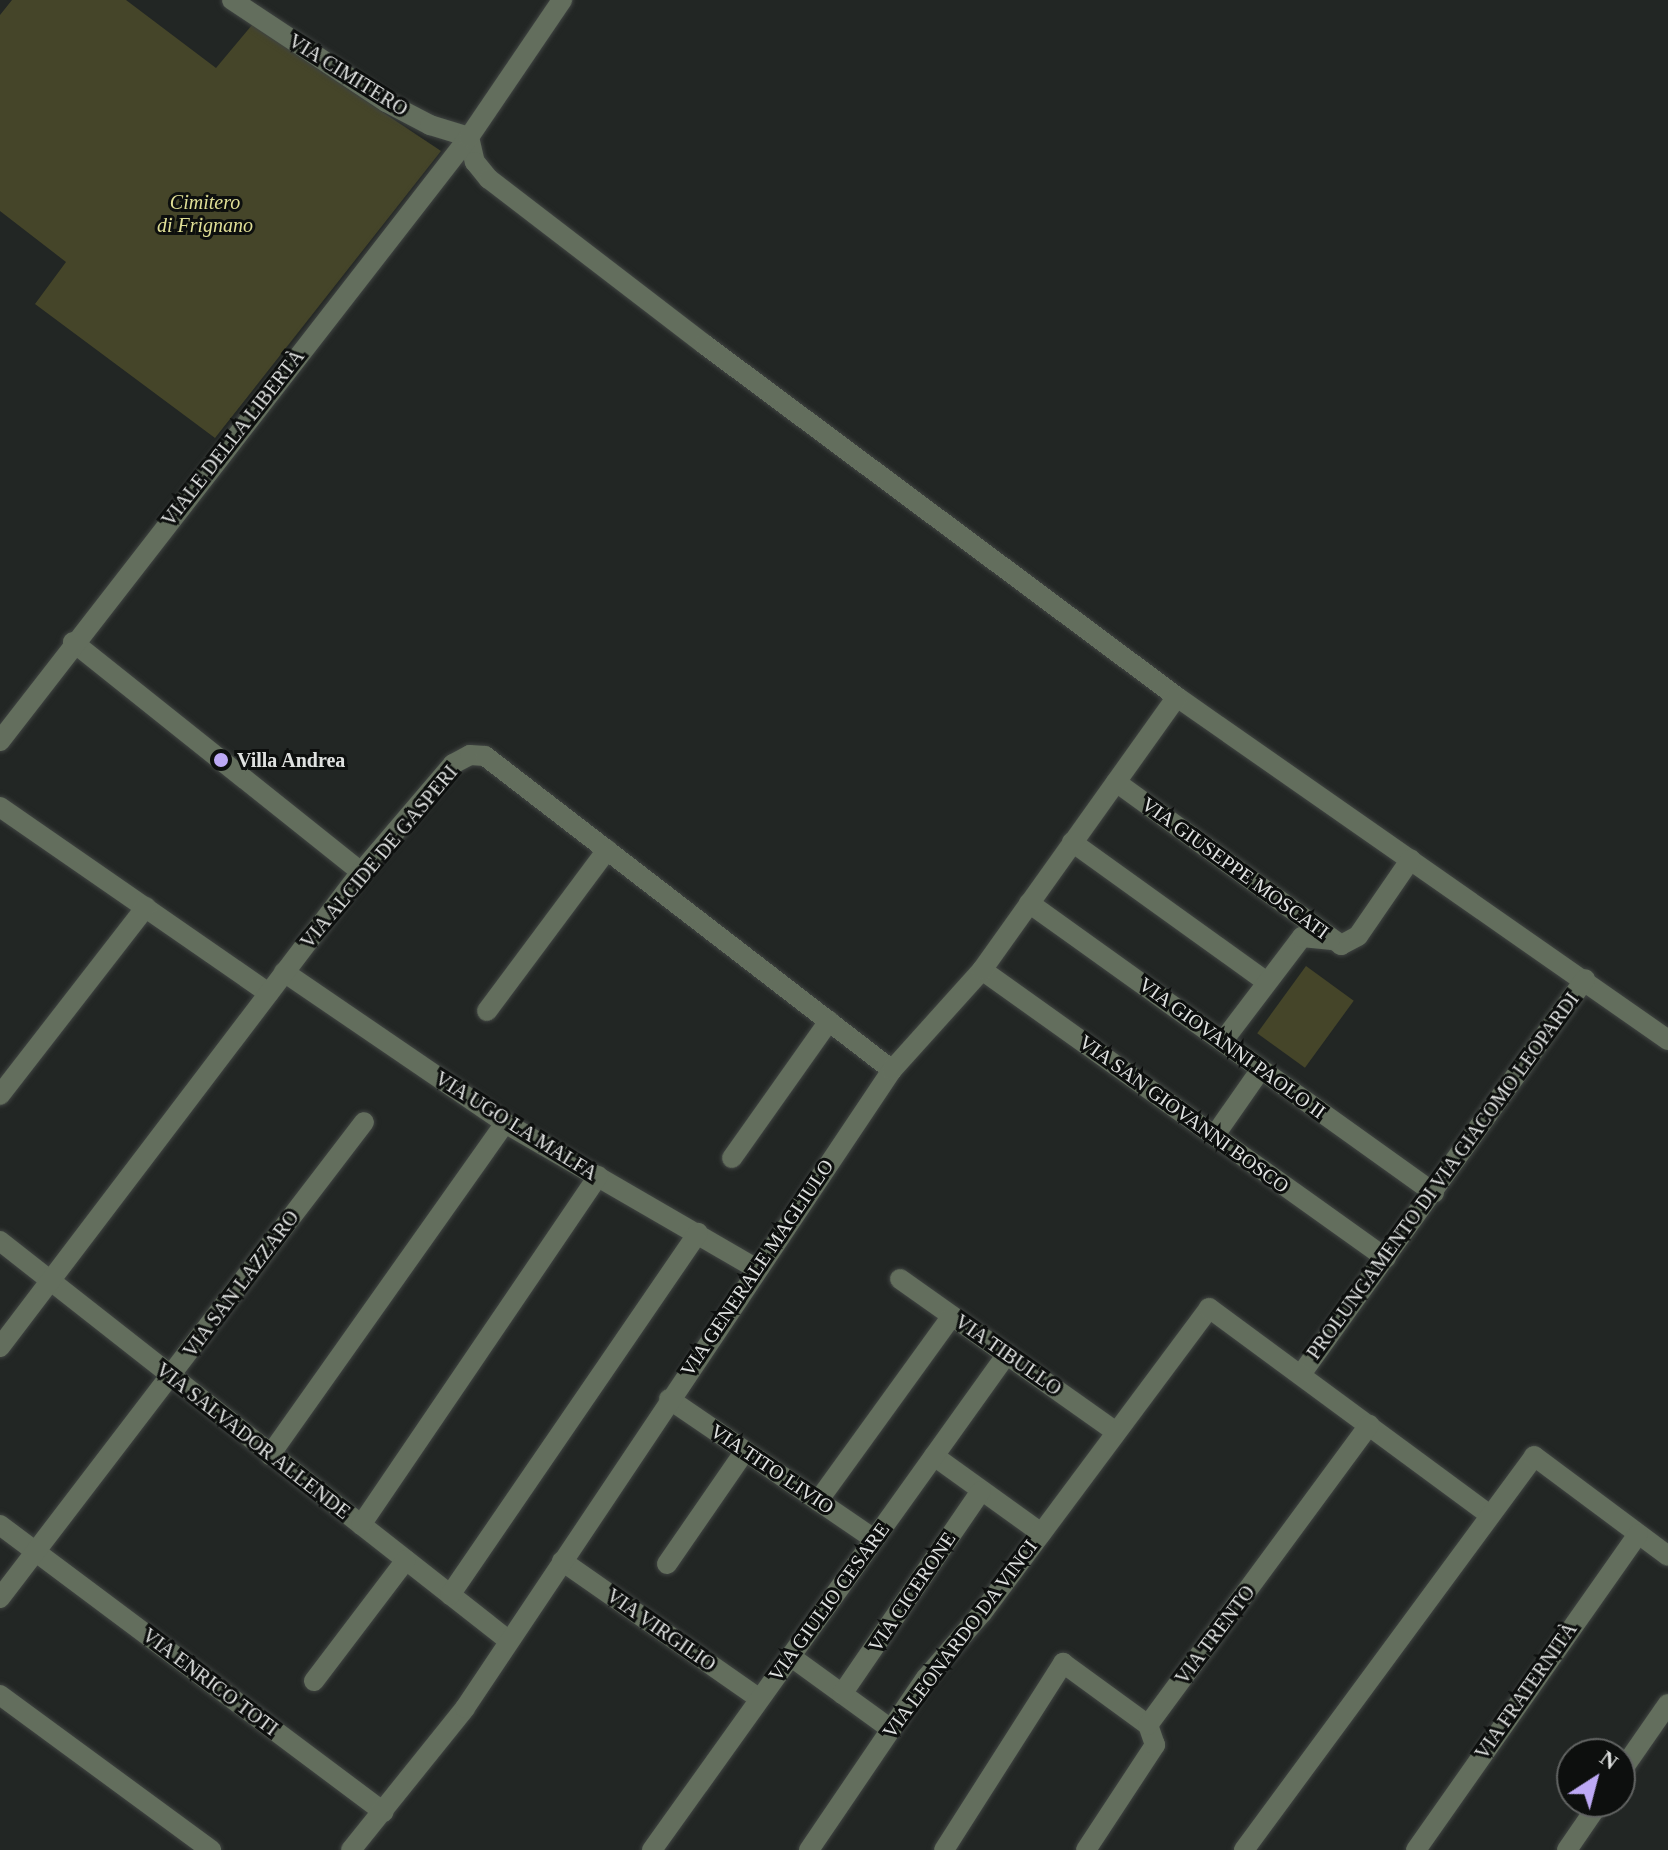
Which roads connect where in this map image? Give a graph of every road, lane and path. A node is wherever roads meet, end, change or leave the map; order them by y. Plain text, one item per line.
1 (232, 0) edge
2 (562, 0) edge
3 (469, 137) junction
4 (73, 642) junction
5 (1177, 697) junction
6 (0, 741) edge
7 (1116, 782) junction
8 (0, 807) edge
9 (1072, 842) junction
10 (607, 850) junction
11 (1411, 859) junction
12 (361, 872) junction
13 (1029, 903) junction
14 (146, 907) junction
15 (1341, 945) junction
16 (982, 970) junction
17 (284, 972) junction
18 (1585, 979) junction
19 (1267, 982) junction
20 (269, 993) junction
21 (487, 1011) dead end
22 (829, 1021) junction
23 (1668, 1040) edge
24 (1223, 1041) junction
25 (1261, 1069) junction
26 (892, 1070) junction
27 (0, 1095) edge
28 (364, 1122) dead end
29 (505, 1123) junction
30 (1215, 1135) junction
31 (732, 1158) dead end
32 (598, 1176) junction
33 (1434, 1193) junction
34 (698, 1233) junction
35 (0, 1241) edge
36 (1386, 1258) junction
37 (755, 1268) junction
38 (900, 1279) dead end
39 (49, 1281) junction
40 (952, 1316) junction
41 (0, 1347) edge
42 (1007, 1354) junction
43 (1302, 1373) junction
44 (170, 1377) junction
45 (669, 1399) junction
46 (1369, 1425) junction
47 (1116, 1432) junction
48 (745, 1451) junction
49 (270, 1455) junction
50 (934, 1456) junction
51 (981, 1491) junction
52 (818, 1501) junction
53 (1490, 1515) junction
54 (0, 1525) edge
55 (361, 1525) junction
56 (1041, 1533) junction
57 (1638, 1534) junction
58 (874, 1539) junction
59 (37, 1551) junction
60 (1668, 1556) edge
61 (406, 1560) junction
62 (562, 1561) junction
63 (667, 1564) dead end
64 (450, 1595) junction
65 (0, 1598) edge
66 (508, 1640) junction
67 (790, 1656) junction
68 (314, 1681) dead end
69 (842, 1694) junction
70 (0, 1695) edge
71 (760, 1699) junction
72 (1668, 1704) edge
73 (1148, 1725) junction
74 (891, 1729) junction
75 (1636, 1750) edge
76 (383, 1812) junction
77 (1589, 1818) edge
78 (211, 1850) edge
79 (351, 1850) edge
80 (652, 1850) edge
81 (809, 1850) edge
82 (944, 1850) edge
83 (1086, 1850) edge
84 (1244, 1850) edge
85 (1416, 1850) edge
86 (1567, 1850) edge

1 - 3 street, VIA CIMITERO
2 - 3 street, VIALE DELLA LIBERTÀ
3 - 4 street, VIALE DELLA LIBERTÀ
3 - 5 street
4 - 6 street, VIALE DELLA LIBERTÀ
4 - 12 street
5 - 7 street, VIA GENERALE MAGLIULO
5 - 11 street
7 - 9 street, VIA GENERALE MAGLIULO
7 - 15 street, VIA GIUSEPPE MOSCATI
8 - 14 street
9 - 13 street, VIA GENERALE MAGLIULO
9 - 19 street
10 - 12 street, VIA ALCIDE DE GASPERI
10 - 21 street
10 - 22 street, VIA ALCIDE DE GASPERI
11 - 15 street, VIA GIUSEPPE MOSCATI
11 - 18 street
12 - 17 street, VIA ALCIDE DE GASPERI
13 - 16 street, VIA GENERALE MAGLIULO
13 - 24 street, VIA GIOVANNI PAOLO II
14 - 20 street
14 - 27 street
15 - 19 street
16 - 26 street, VIA GENERALE MAGLIULO
16 - 30 street, VIA SAN GIOVANNI BOSCO
17 - 20 street, VIA ALCIDE DE GASPERI
17 - 29 street, VIA UGO LA MALFA
18 - 23 street
18 - 33 street, PROLUNGAMENTO DI VIA GIACOMO LEOPARDI
19 - 24 street
20 - 39 street, VIA ALCIDE DE GASPERI
22 - 26 street, VIA ALCIDE DE GASPERI
22 - 31 street
24 - 25 street, VIA GIOVANNI PAOLO II
25 - 30 street
25 - 33 street, VIA GIOVANNI PAOLO II
26 - 37 street, VIA GENERALE MAGLIULO
28 - 44 street, VIA SAN LAZZARO
29 - 32 street, VIA UGO LA MALFA
29 - 49 street
30 - 36 street, VIA SAN GIOVANNI BOSCO
32 - 34 street, VIA UGO LA MALFA
32 - 55 street
33 - 36 street, PROLUNGAMENTO DI VIA GIACOMO LEOPARDI
34 - 37 street, VIA UGO LA MALFA
34 - 64 street
35 - 39 street, VIA SALVADOR ALLENDE
36 - 43 street, PROLUNGAMENTO DI VIA GIACOMO LEOPARDI
37 - 45 street, VIA GENERALE MAGLIULO
38 - 40 street, VIA TIBULLO
39 - 41 street, VIA ALCIDE DE GASPERI
39 - 44 street, VIA SALVADOR ALLENDE
40 - 42 street, VIA TIBULLO
40 - 52 street
42 - 47 street, VIA TIBULLO
42 - 50 street, VIA GIULIO CESARE
43 - 46 street, PROLUNGAMENTO DI VIA GIACOMO LEOPARDI
43 - 47 street, PROLUNGAMENTO DI VIA GIACOMO LEOPARDI
44 - 49 street, VIA SALVADOR ALLENDE
44 - 59 street, VIA SAN LAZZARO
45 - 48 street, VIA TITO LIVIO
45 - 62 street, VIA GENERALE MAGLIULO
46 - 53 street, PROLUNGAMENTO DI VIA GIACOMO LEOPARDI
46 - 73 street, VIA TRENTO
47 - 56 street, VIA LEONARDO DA VINCI
48 - 52 street, VIA TITO LIVIO
48 - 63 street
49 - 55 street, VIA SALVADOR ALLENDE
50 - 51 street
50 - 58 street, VIA GIULIO CESARE
51 - 56 street
51 - 69 street, VIA CICERONE
52 - 58 street, VIA TITO LIVIO
53 - 57 street
53 - 84 street
54 - 59 street, VIA ENRICO TOTI
55 - 61 street, VIA SALVADOR ALLENDE
56 - 74 street, VIA LEONARDO DA VINCI
57 - 60 street
57 - 85 street, VIA FRATERNITÀ
58 - 67 street, VIA GIULIO CESARE
59 - 65 street, VIA SAN LAZZARO
59 - 76 street, VIA ENRICO TOTI
61 - 64 street, VIA SALVADOR ALLENDE
61 - 68 street
62 - 66 street, VIA GENERALE MAGLIULO
62 - 71 street, VIA VIRGILIO
64 - 66 street, VIA SALVADOR ALLENDE
66 - 76 street, VIA GENERALE MAGLIULO
67 - 69 street
67 - 71 street, VIA GIULIO CESARE
69 - 74 street
70 - 78 street
71 - 80 street, VIA GIULIO CESARE
72 - 75 street
73 - 82 street
73 - 83 street
74 - 81 street, VIA LEONARDO DA VINCI
76 - 79 street, VIA GENERALE MAGLIULO
77 - 86 street

